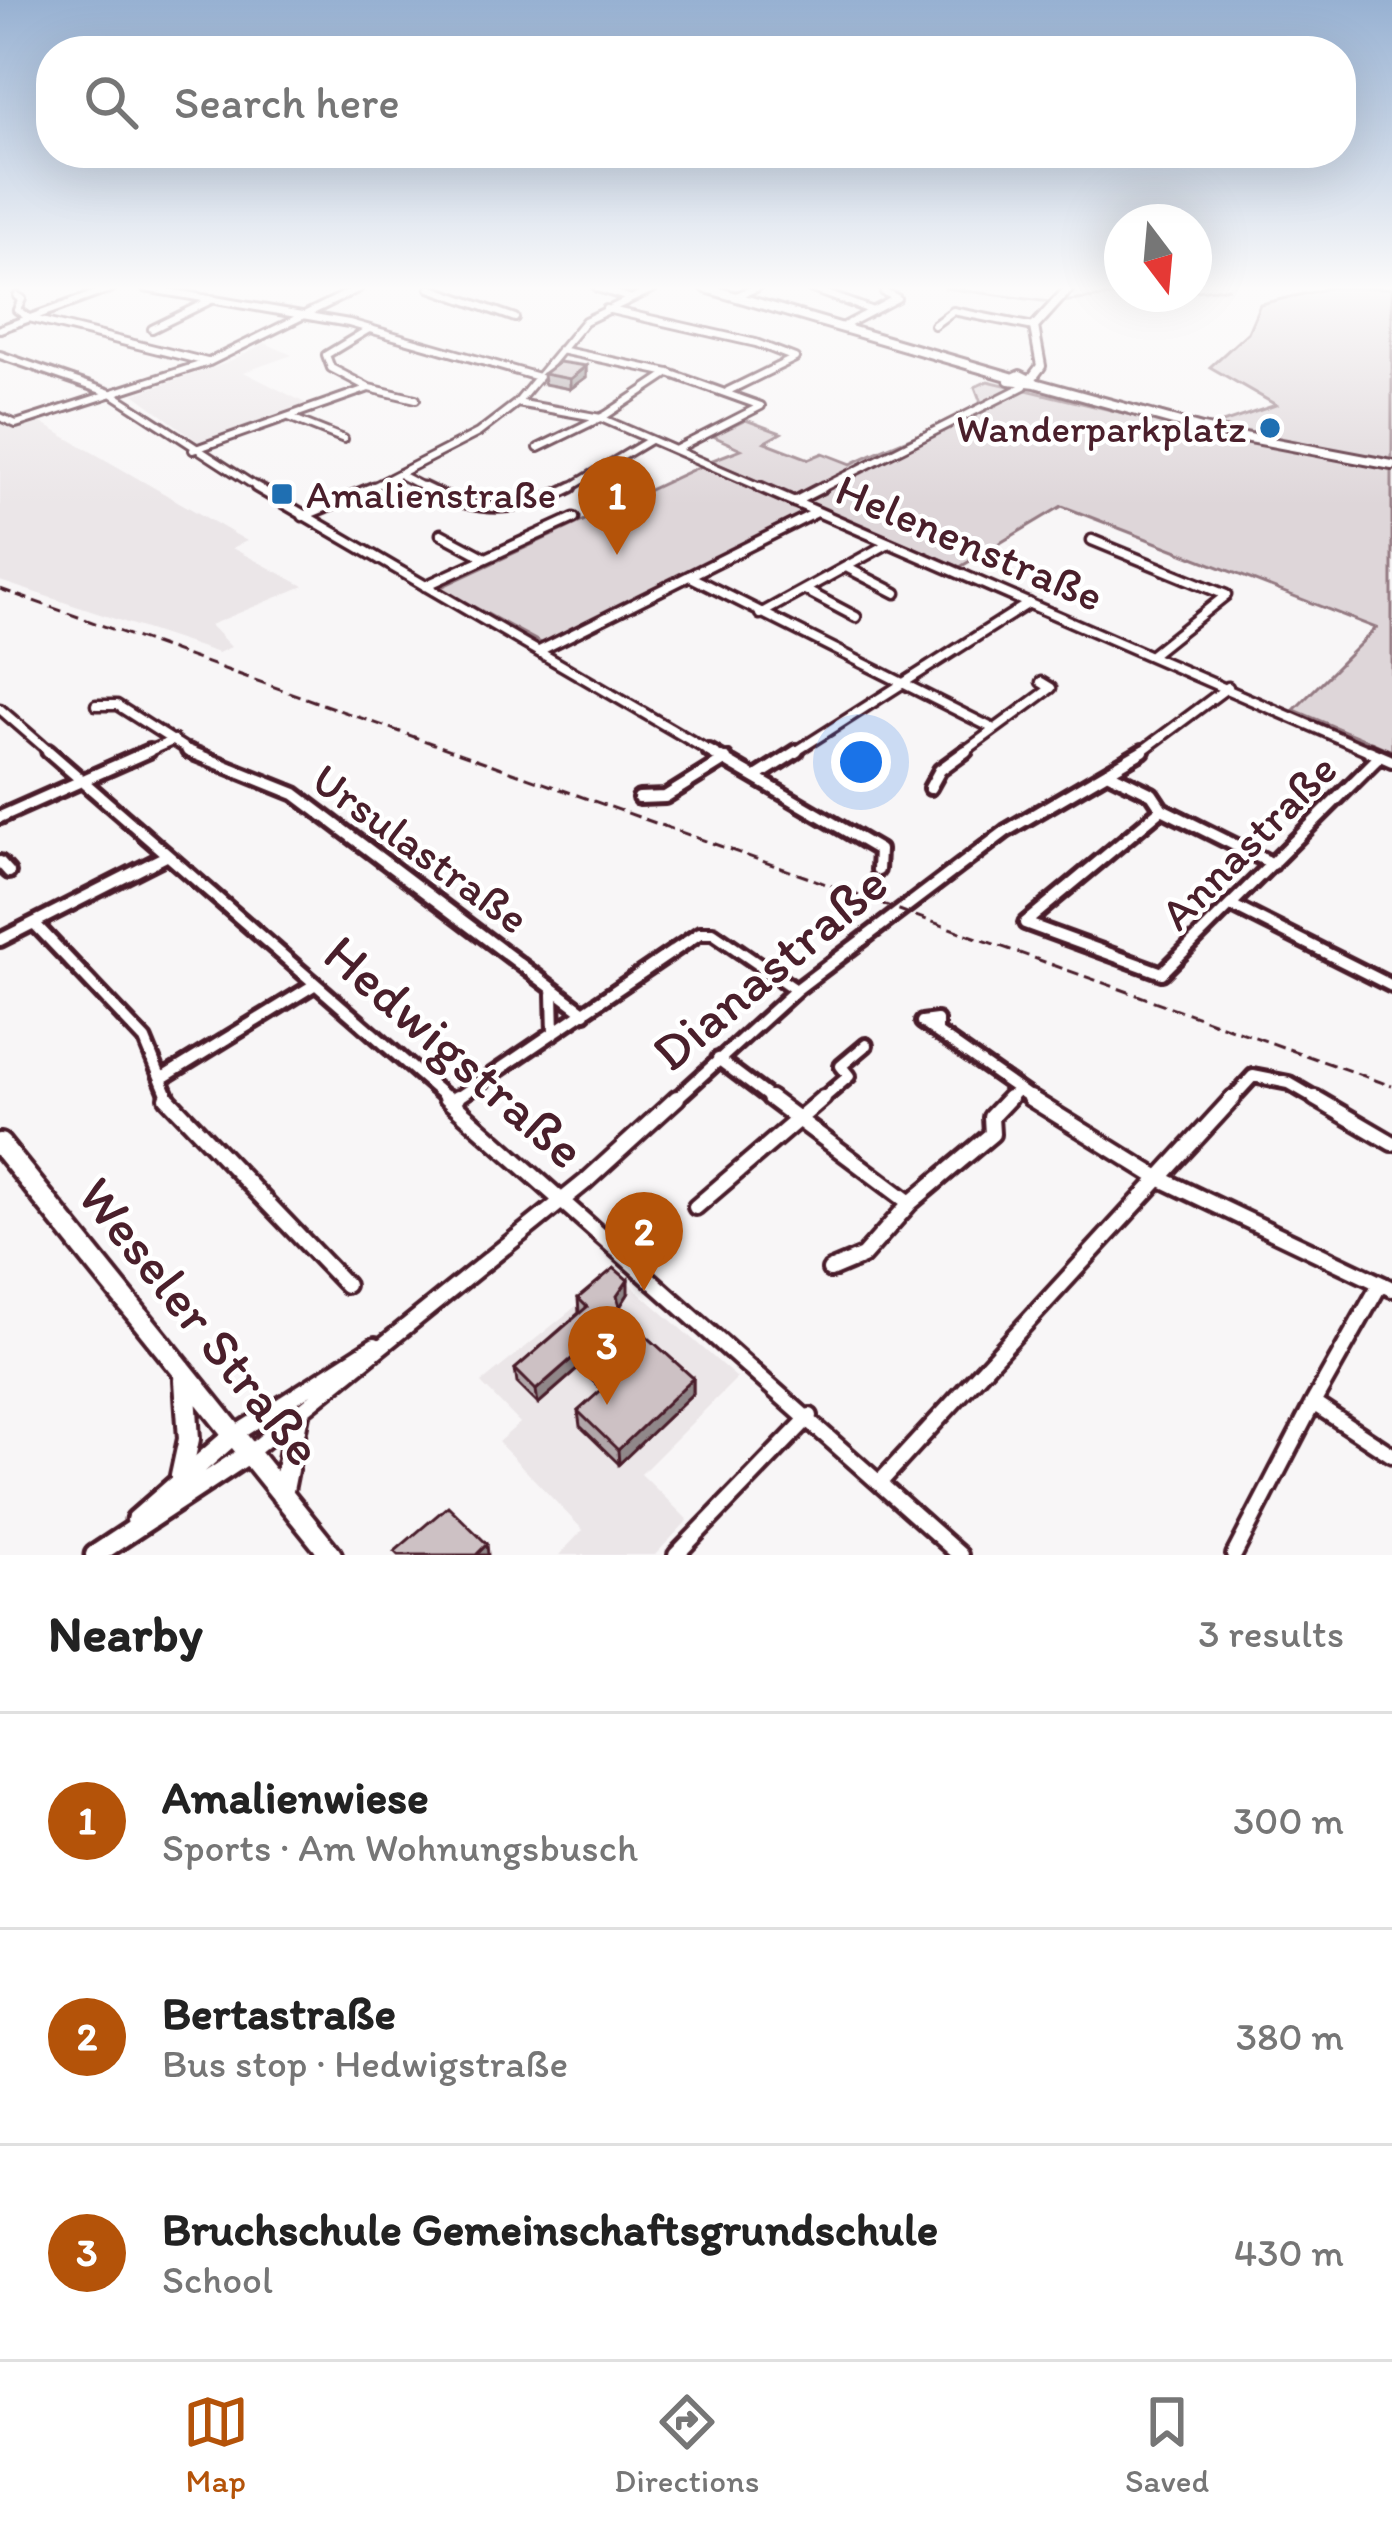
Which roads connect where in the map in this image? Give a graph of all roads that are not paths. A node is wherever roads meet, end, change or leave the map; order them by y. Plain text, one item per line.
1 (16, 361) edge
2 (203, 361) edge
3 (212, 361) edge
4 (328, 361) edge
5 (457, 361) edge
6 (551, 361) edge
7 (610, 361) edge
8 (790, 361) edge
9 (955, 361) edge
10 (1041, 361) edge
11 (209, 362) junction
12 (669, 373) junction
13 (538, 377) junction
14 (1026, 381) junction
15 (369, 388) junction
16 (728, 391) junction
17 (113, 394) junction
18 (416, 399) dead end
19 (517, 403) junction
20 (0, 417) edge
21 (289, 417) junction
22 (601, 418) junction
23 (344, 439) dead end
24 (650, 440) junction
25 (538, 448) dead end
26 (192, 450) junction
27 (675, 450) junction
28 (1392, 465) edge
29 (402, 476) junction
30 (794, 502) junction
31 (817, 512) junction
32 (303, 516) junction
33 (574, 518) dead end
34 (441, 534) dead end
35 (1092, 540) dead end
36 (890, 544) junction
37 (486, 558) junction
38 (846, 567) junction
39 (689, 576) junction
40 (425, 586) junction
41 (805, 590) junction
42 (896, 593) dead end
43 (1029, 603) junction
44 (760, 614) junction
45 (856, 617) dead end
46 (539, 651) junction
47 (1151, 655) junction
48 (1041, 682) dead end
49 (901, 686) junction
50 (1228, 687) junction
51 (95, 706) dead end
52 (2, 712) edge
53 (994, 729) junction
54 (174, 740) junction
55 (1380, 756) junction
56 (726, 759) junction
57 (1392, 761) edge
58 (1106, 772) junction
59 (757, 777) junction
60 (81, 783) junction
61 (930, 788) dead end
62 (639, 798) dead end
63 (1162, 809) junction
64 (0, 817) edge
65 (166, 856) junction
66 (0, 862) edge
67 (1274, 864) junction
68 (878, 870) dead end
69 (9, 872) dead end
70 (1231, 905) junction
71 (34, 923) junction
72 (0, 940) edge
73 (314, 985) junction
74 (1392, 986) edge
75 (796, 990) junction
76 (553, 994) junction
77 (585, 1013) junction
78 (937, 1030) dead end
79 (554, 1033) junction
80 (866, 1045) dead end
81 (718, 1059) junction
82 (164, 1077) junction
83 (1018, 1090) junction
84 (451, 1102) junction
85 (799, 1119) junction
86 (1392, 1143) edge
87 (0, 1144) edge
88 (1157, 1178) junction
89 (562, 1201) junction
90 (910, 1203) junction
91 (696, 1207) dead end
92 (830, 1270) dead end
93 (346, 1285) dead end
94 (1386, 1286) edge
95 (385, 1340) junction
96 (185, 1381) junction
97 (1313, 1403) junction
98 (298, 1414) junction
99 (810, 1416) junction
100 (240, 1445) junction
101 (1392, 1455) edge
102 (181, 1476) junction
103 (882, 1480) junction
104 (282, 1495) junction
105 (118, 1537) junction
106 (95, 1555) edge
107 (331, 1555) edge
108 (676, 1555) edge
109 (959, 1555) edge
110 (1234, 1555) edge

1 - 17 street
2 - 11 street
3 - 11 street
4 - 15 street
5 - 13 street
6 - 13 street
7 - 12 street
8 - 16 street
9 - 14 main road
10 - 14 main road
11 - 17 street
12 - 16 street
12 - 22 street
13 - 19 street
14 - 28 main road
14 - 30 street
15 - 18 street
15 - 21 street
16 - 27 street
17 - 20 street
17 - 26 street
19 - 22 street, Helenenstraße
19 - 29 street
21 - 23 street
21 - 26 street
22 - 24 street, Helenenstraße
22 - 25 street
24 - 27 street, Helenenstraße
24 - 29 street
26 - 32 street
27 - 30 street, Helenenstraße
29 - 32 street
30 - 31 street, Helenenstraße
31 - 36 street, Helenenstraße
31 - 39 street
32 - 40 street
33 - 37 street
34 - 37 street
35 - 47 street
36 - 38 street
36 - 43 street, Helenenstraße
37 - 40 street
38 - 41 street
38 - 42 street
39 - 44 street
39 - 46 street
40 - 46 street
41 - 44 street
41 - 45 street
43 - 47 street, Helenenstraße
43 - 49 street
44 - 49 street
46 - 56 street
47 - 50 street, Helenenstraße
48 - 53 street
49 - 53 street
49 - 59 street
50 - 55 street, Helenenstraße
50 - 58 street, Dianastraße
51 - 54 street, Ursulastraße
52 - 60 street, Hedwigstraße
53 - 61 street
54 - 60 street
54 - 76 street, Ursulastraße
55 - 57 street, Helenenstraße
55 - 67 street, Annastraße
56 - 59 street
56 - 62 street
58 - 63 street
58 - 75 street, Dianastraße
59 - 68 street
60 - 64 street
60 - 65 street, Hedwigstraße
63 - 67 street
63 - 70 street, Annastraße
65 - 71 street
65 - 73 street, Hedwigstraße
66 - 69 street
67 - 70 street, Annastraße
70 - 74 street
71 - 72 street
71 - 82 street
73 - 82 street
73 - 84 street, Hedwigstraße
75 - 77 street
75 - 81 street, Dianastraße
76 - 77 street, Ursulastraße
76 - 79 street, Ursulastraße
77 - 79 street
78 - 83 street
79 - 84 street
80 - 85 street
81 - 85 street
81 - 89 street, Dianastraße
82 - 93 street
83 - 88 street
83 - 90 street
84 - 89 street, Hedwigstraße
85 - 90 street
85 - 91 street
86 - 88 street
87 - 96 main road, Weseler Straße
88 - 94 street
88 - 103 street
89 - 95 street, Dianastraße
89 - 99 street, Hedwigstraße
90 - 92 street
94 - 97 street
95 - 98 street, Dianastraße
95 - 100 street, Dianastraße
96 - 100 main road, Weseler Straße
96 - 102 main road
97 - 101 street
97 - 110 street
98 - 100 street, Dianastraße
98 - 104 main road
99 - 103 street, Hedwigstraße
99 - 108 street
100 - 102 main road
100 - 104 main road, Weseler Straße
100 - 105 main road
102 - 105 main road
103 - 109 street, Hedwigstraße
104 - 107 main road, Weseler Straße
105 - 106 main road

